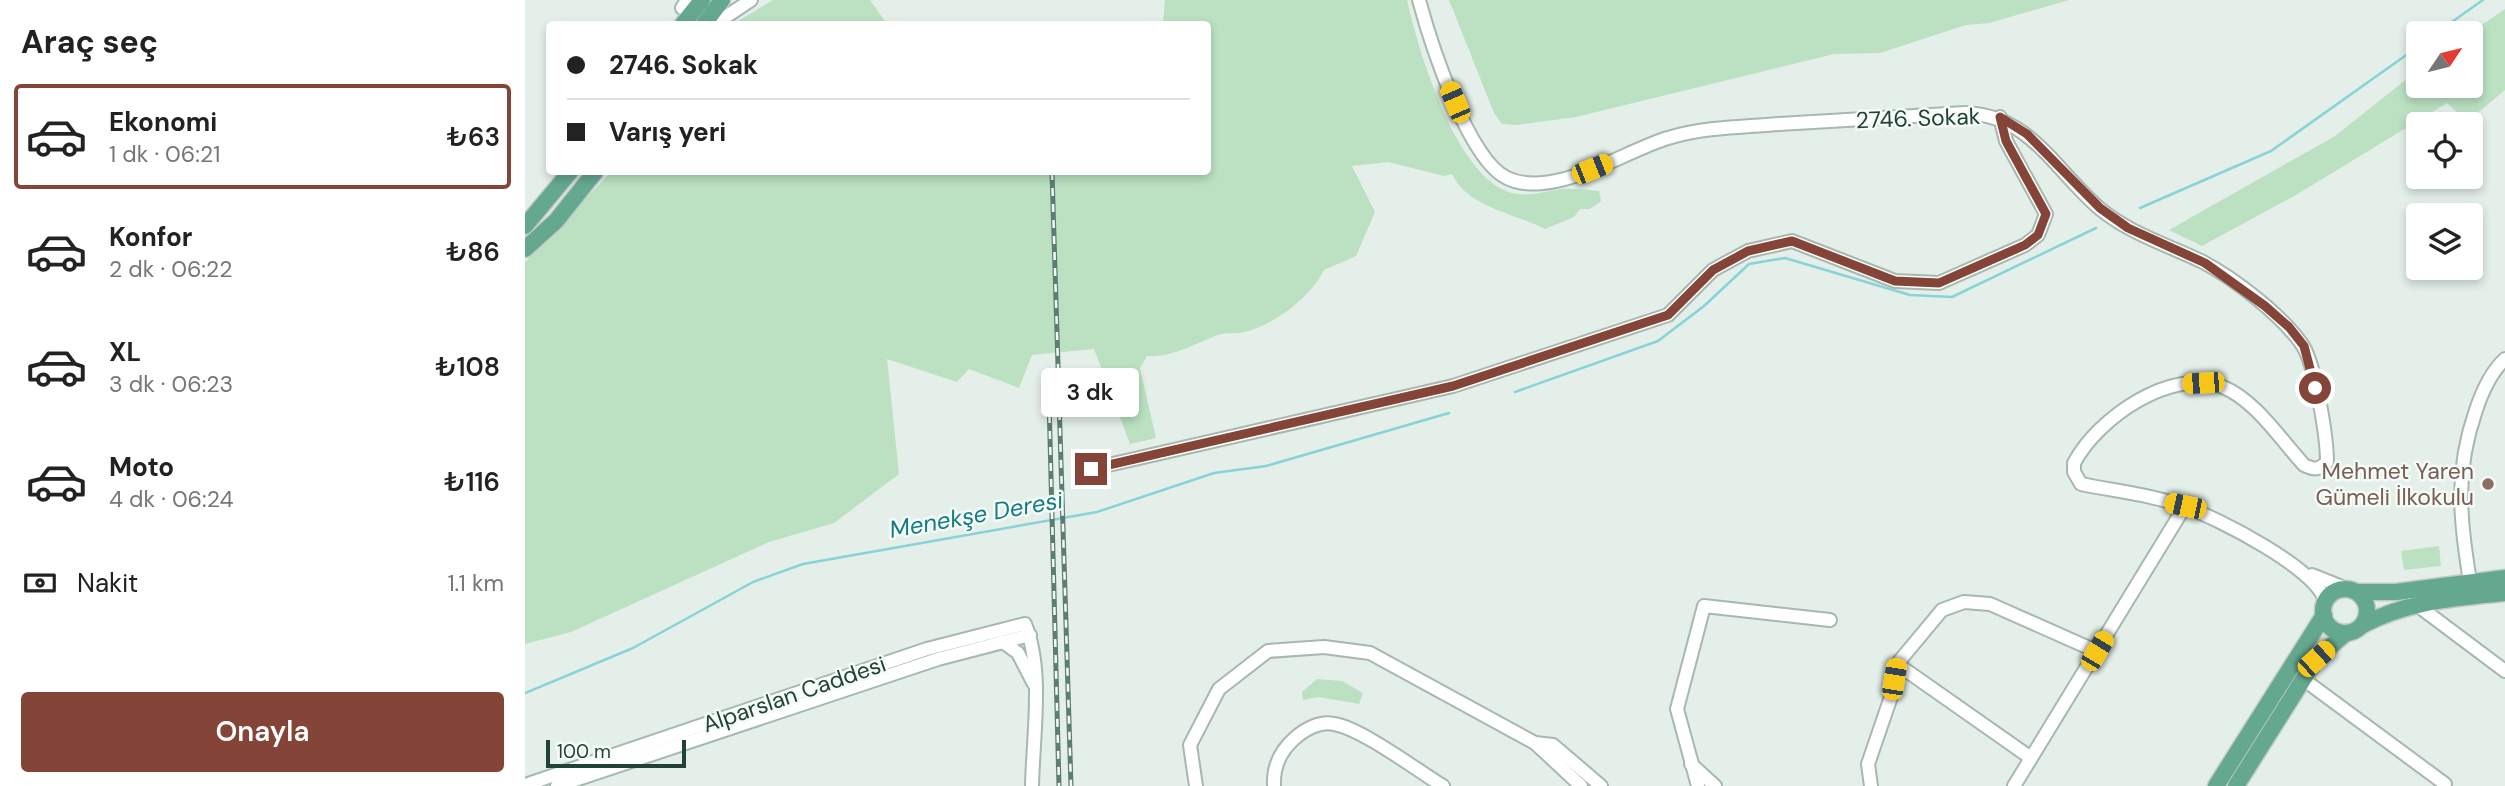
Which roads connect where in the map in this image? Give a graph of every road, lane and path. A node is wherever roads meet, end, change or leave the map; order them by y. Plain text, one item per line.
1 (702, 0) edge
2 (722, 0) edge
3 (751, 0) edge
4 (1419, 0) edge
5 (684, 11) edge
6 (706, 21) edge
7 (720, 21) edge
8 (2000, 117) junction
9 (567, 175) edge
10 (593, 175) edge
11 (531, 211) edge
12 (525, 226) edge
13 (525, 249) edge
14 (2505, 359) edge
15 (1091, 469) dead end
16 (2185, 506) junction
17 (2305, 573) junction
18 (2505, 578) edge
19 (2471, 589) junction
20 (2352, 590) junction
21 (2396, 592) junction
22 (2505, 593) edge
23 (2418, 605) junction
24 (2325, 609) junction
25 (1830, 620) dead end
26 (2363, 625) junction
27 (1028, 629) junction
28 (2346, 633) junction
29 (1003, 642) junction
30 (2097, 651) junction
31 (1897, 664) junction
32 (2505, 671) edge
33 (2303, 679) junction
34 (1034, 684) junction
35 (1535, 743) junction
36 (2031, 758) junction
37 (1691, 764) junction
38 (525, 785) edge
39 (2445, 785) edge
40 (557, 786) edge
41 (1032, 786) edge
42 (1196, 786) edge
43 (1274, 786) edge
44 (1443, 786) edge
45 (1581, 786) edge
46 (1601, 786) edge
47 (1698, 786) edge
48 (1715, 786) edge
49 (1871, 786) edge
50 (2014, 786) edge
51 (2216, 786) edge
52 (2236, 786) edge

1 - 5 main road
2 - 6 main road
3 - 7 street
4 - 8 street, 2746. Sokak
8 - 15 street
8 - 16 street, 2746. Sokak
9 - 11 main road
10 - 13 main road
11 - 12 main road
14 - 19 street
16 - 17 street, 2746. Sokak
16 - 30 street
17 - 20 street
17 - 24 street
18 - 19 main road
19 - 21 main road
19 - 22 main road
19 - 23 main road
20 - 21 main road
20 - 24 main road
20 - 26 main road
21 - 23 street
23 - 26 main road
23 - 32 street
24 - 28 main road
24 - 51 main road
25 - 37 street
26 - 28 main road
27 - 29 street, Alparslan Caddesi
27 - 34 street
27 - 38 street, Alparslan Caddesi
28 - 33 main road
29 - 34 street
29 - 40 street, Alparslan Caddesi
30 - 31 street
30 - 36 street
31 - 36 street
31 - 49 street
33 - 39 street
33 - 52 main road
34 - 41 street
35 - 42 street
35 - 45 street
35 - 46 street
36 - 50 street
37 - 47 street
37 - 48 street
43 - 44 street

